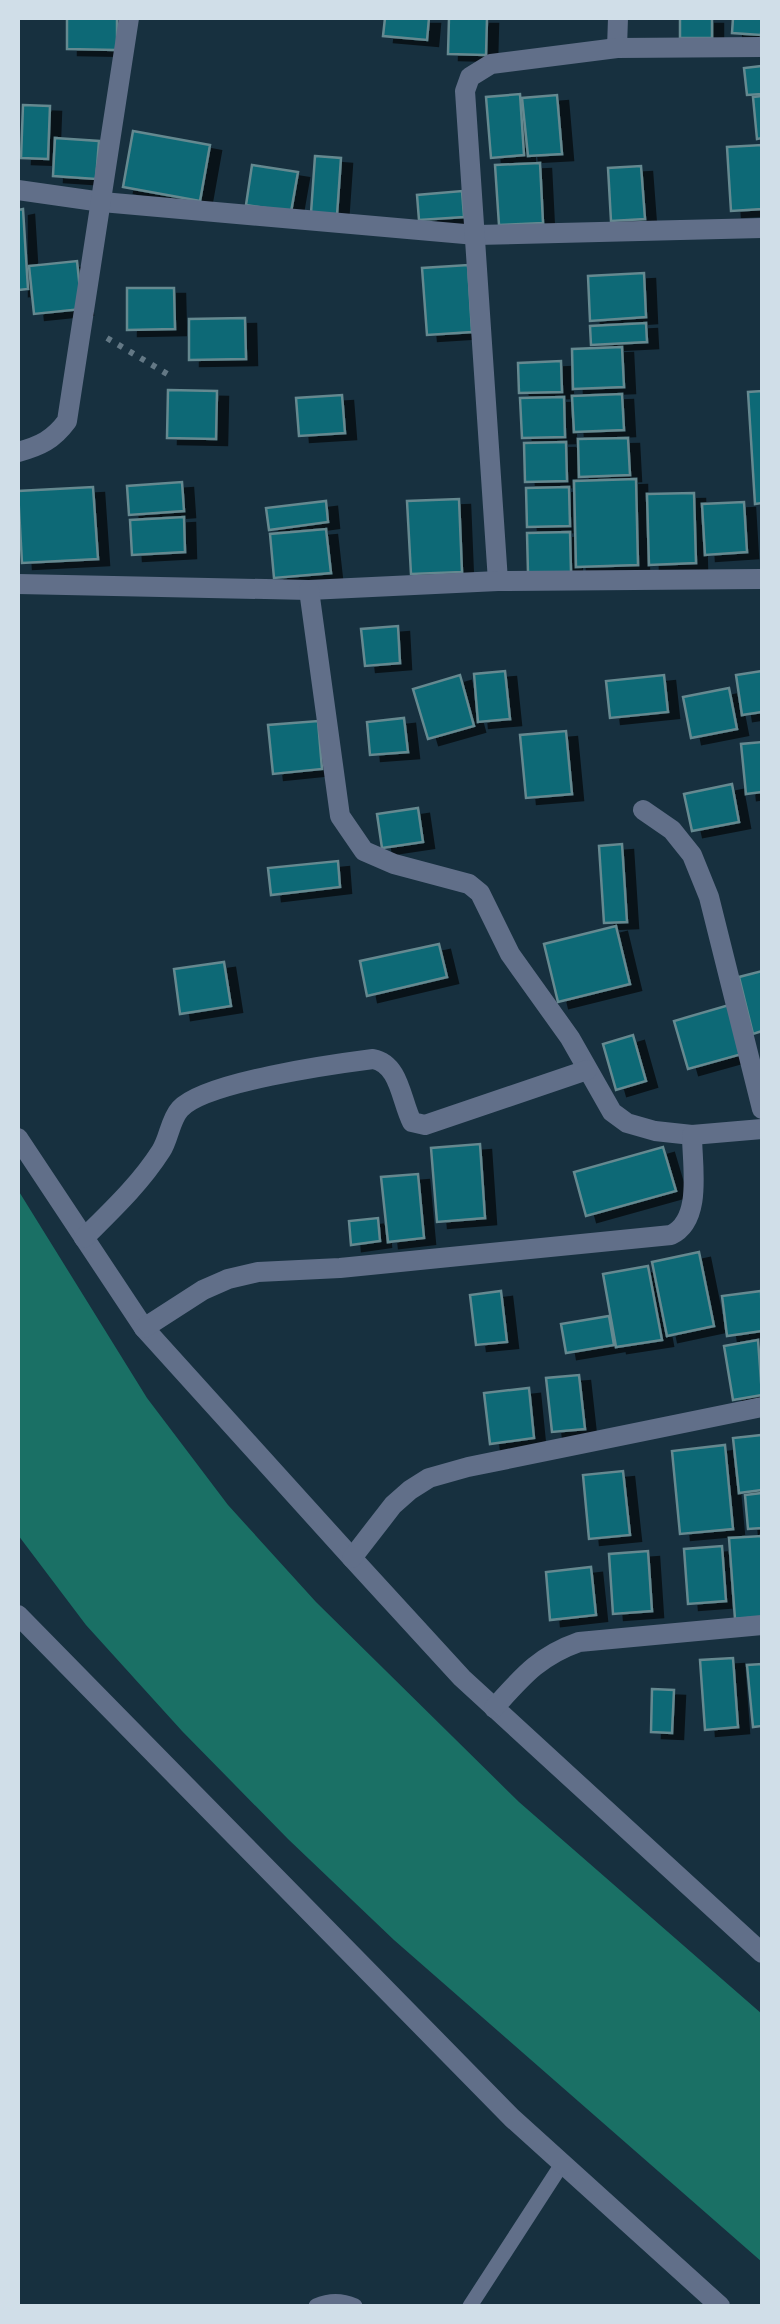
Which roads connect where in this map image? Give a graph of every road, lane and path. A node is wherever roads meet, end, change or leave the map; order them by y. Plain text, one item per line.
1 (129, 18) edge
2 (618, 18) edge
3 (762, 47) edge
4 (617, 48) junction
5 (18, 190) edge
6 (102, 202) junction
7 (762, 228) edge
8 (476, 235) junction
9 (84, 325) junction
10 (169, 375) dead end
11 (18, 452) edge
12 (762, 579) edge
13 (498, 582) junction
14 (18, 584) edge
15 (309, 590) junction
16 (644, 810) dead end
17 (587, 1070) junction
18 (762, 1110) edge
19 (762, 1128) edge
20 (692, 1135) junction
21 (18, 1138) edge
22 (84, 1238) junction
23 (144, 1328) junction
24 (762, 1407) edge
25 (352, 1558) junction
26 (18, 1614) edge
27 (762, 1625) edge
28 (494, 1708) junction
29 (762, 1953) edge
30 (562, 2164) junction
31 (316, 2306) edge
32 (355, 2306) edge
33 (470, 2306) edge
34 (720, 2306) edge

1 - 6 street
2 - 4 street
3 - 4 street
4 - 8 street
5 - 6 street
6 - 8 street
6 - 9 street
7 - 8 street
8 - 13 street
9 - 10 path
9 - 11 street
12 - 13 street
13 - 15 street
14 - 15 street
15 - 17 street
16 - 18 street
17 - 20 street
17 - 22 street
19 - 20 street
20 - 23 street
21 - 22 street
22 - 23 street
23 - 25 street
24 - 25 street
25 - 28 street
26 - 30 street
27 - 28 street
28 - 29 street
30 - 33 lane
30 - 34 street
31 - 32 lane

